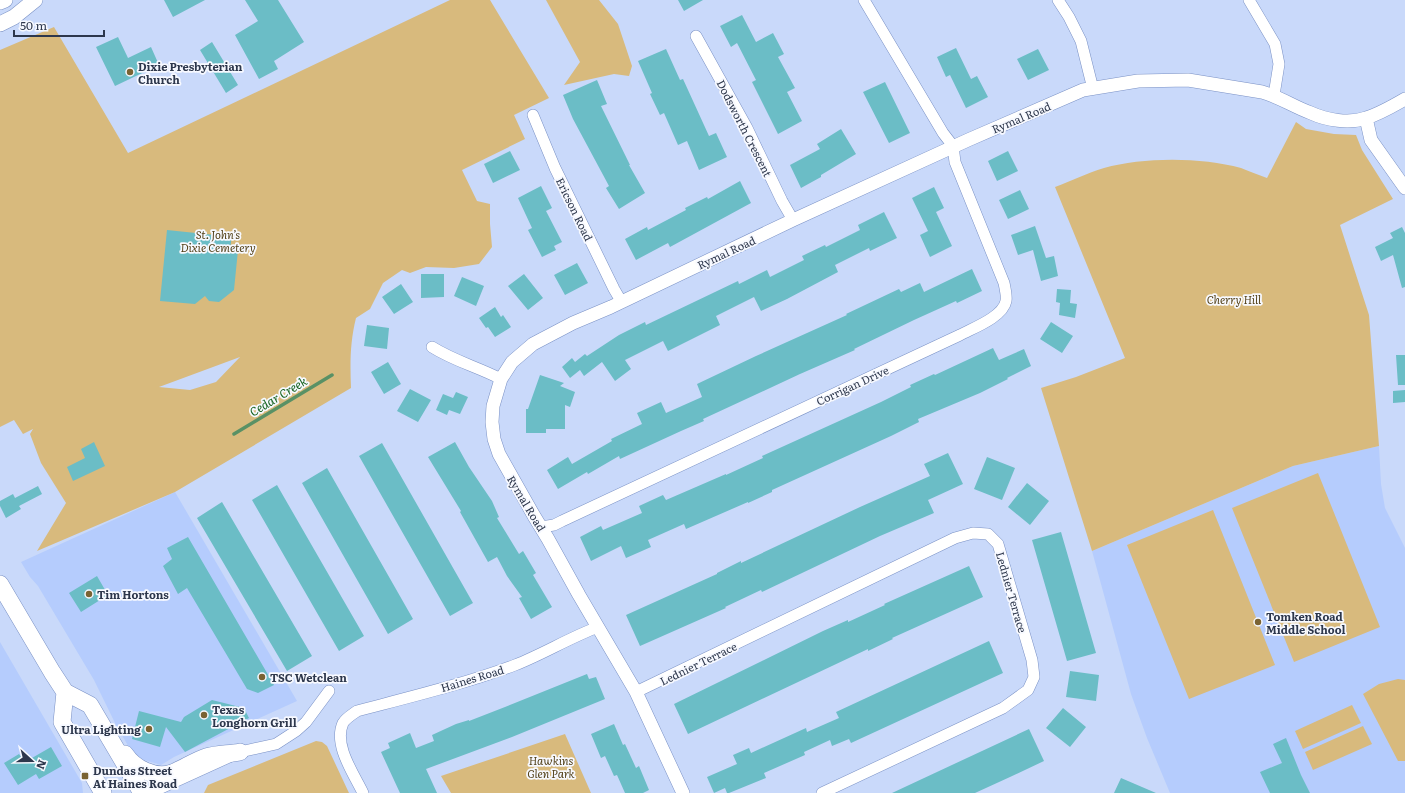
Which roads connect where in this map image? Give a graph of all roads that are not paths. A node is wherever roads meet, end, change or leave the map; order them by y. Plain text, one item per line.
1 (5, 0) edge
2 (35, 0) edge
3 (864, 0) edge
4 (1058, 0) edge
5 (1249, 0) edge
6 (0, 2) edge
7 (0, 24) edge
8 (696, 36) dead end
9 (1093, 89) junction
10 (1274, 95) junction
11 (1405, 99) edge
12 (533, 115) dead end
13 (1366, 118) junction
14 (953, 146) junction
15 (1405, 188) edge
16 (793, 220) junction
17 (622, 301) junction
18 (432, 347) dead end
19 (501, 379) junction
20 (541, 527) junction
21 (0, 584) edge
22 (598, 627) junction
23 (329, 691) dead end
24 (65, 692) junction
25 (636, 692) junction
26 (110, 737) junction
27 (240, 752) junction
28 (103, 793) edge
29 (142, 793) edge
30 (150, 793) edge
31 (363, 793) edge
32 (683, 793) edge
33 (822, 793) edge

1 - 6 main road
2 - 7 main road
3 - 14 street
4 - 9 street
5 - 10 street
8 - 16 street, Dodsworth Crescent
9 - 10 street, Rymal Road
9 - 14 street, Rymal Road
10 - 13 street, Rymal Road
11 - 13 street, Rymal Road
12 - 17 street, Ericson Road
13 - 15 street
14 - 16 street, Rymal Road
14 - 20 street, Corrigan Drive
16 - 17 street, Rymal Road
17 - 19 street, Rymal Road
18 - 19 street
19 - 20 street, Rymal Road
20 - 22 street, Rymal Road
21 - 24 main road
22 - 25 street, Rymal Road
22 - 31 street, Haines Road
23 - 27 street
24 - 26 main road
24 - 28 main road
25 - 32 street, Rymal Road
25 - 33 street, Lednier Terrace
26 - 27 main road
26 - 29 main road
27 - 30 street

